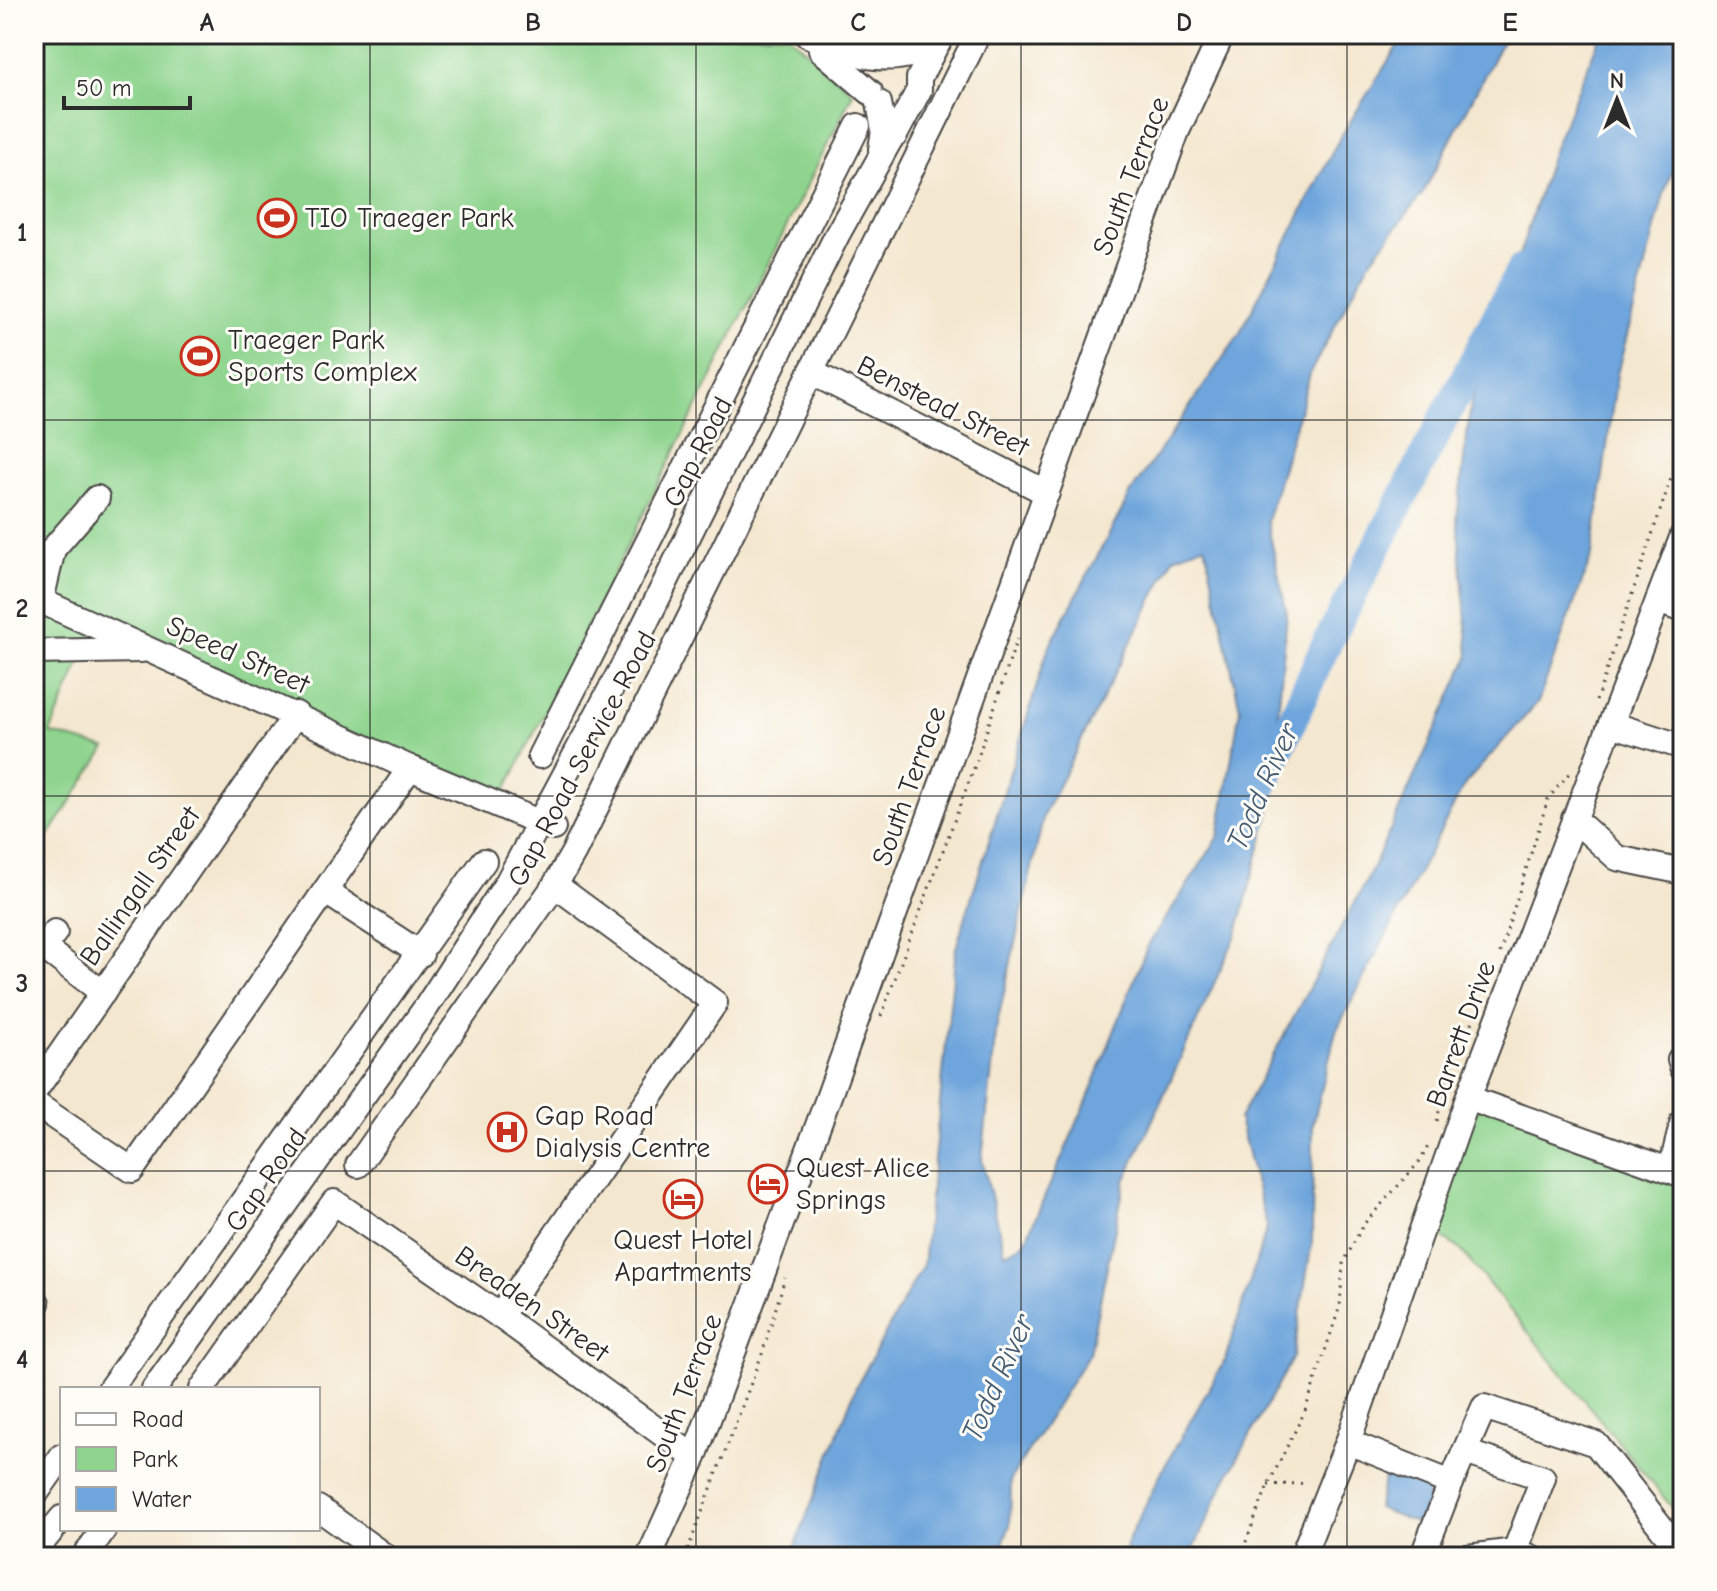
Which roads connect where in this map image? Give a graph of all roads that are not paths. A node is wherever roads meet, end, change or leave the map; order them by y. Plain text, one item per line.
1 (803, 34) edge
2 (978, 34) edge
3 (1222, 34) edge
4 (940, 38) edge
5 (893, 57) junction
6 (919, 78) junction
7 (875, 98) junction
8 (904, 113) junction
9 (858, 126) dead end
10 (879, 156) junction
11 (812, 292) junction
12 (811, 372) junction
13 (714, 411) junction
14 (745, 426) junction
15 (722, 472) junction
16 (1047, 493) junction
17 (751, 498) junction
18 (1683, 535) edge
19 (1658, 601) junction
20 (44, 602) dead end
21 (1683, 610) edge
22 (34, 652) edge
23 (159, 652) junction
24 (296, 714) junction
25 (1611, 724) junction
26 (1683, 747) edge
27 (540, 756) dead end
28 (410, 768) junction
29 (1574, 819) junction
30 (543, 833) junction
31 (484, 861) dead end
32 (1683, 872) edge
33 (555, 885) junction
34 (326, 892) junction
35 (55, 932) dead end
36 (421, 954) junction
37 (394, 991) junction
38 (103, 993) junction
39 (422, 1012) junction
40 (34, 1092) edge
41 (1468, 1098) junction
42 (34, 1103) edge
43 (1683, 1121) edge
44 (333, 1137) junction
45 (1677, 1172) edge
46 (249, 1255) junction
47 (281, 1277) junction
48 (500, 1316) junction
49 (111, 1387) edge
50 (155, 1387) edge
51 (203, 1387) edge
52 (1348, 1442) junction
53 (1465, 1452) junction
54 (694, 1457) junction
55 (60, 1459) edge
56 (1451, 1483) junction
57 (34, 1496) edge
58 (320, 1509) edge
59 (60, 1521) edge
60 (60, 1523) edge
61 (103, 1531) edge
62 (34, 1552) edge
63 (1523, 1554) edge
64 (1683, 1555) edge
65 (42, 1557) edge
66 (84, 1557) edge
67 (386, 1557) edge
68 (649, 1557) edge
69 (1302, 1557) edge
70 (1430, 1557) edge
71 (1468, 1557) edge

1 - 5 street
1 - 7 street
2 - 12 street, Gap Road Service Road
3 - 16 street, South Terrace
4 - 5 street
4 - 6 street, Gap Road
5 - 6 street
5 - 7 street
6 - 8 street, Gap Road
7 - 8 street
7 - 10 street
8 - 10 street, Gap Road
8 - 11 street, Gap Road
9 - 13 street, Gap Road Service Road
10 - 11 street, Gap Road
11 - 14 street, Gap Road
12 - 16 street, Benstead Street
12 - 17 street, Gap Road Service Road
13 - 14 street
13 - 27 street, Gap Road Service Road
14 - 15 street, Gap Road
15 - 17 street
15 - 30 street, Gap Road
16 - 54 street, South Terrace
17 - 33 street, Gap Road Service Road
18 - 19 street, Barrett Drive
19 - 21 street
19 - 25 street, Barrett Drive
20 - 23 street, Speed Street
22 - 23 street
23 - 24 street, Speed Street
24 - 28 street, Speed Street
24 - 38 street, Ballingall Street
25 - 26 street
25 - 29 street, Barrett Drive
28 - 30 street, Speed Street
28 - 34 street
29 - 32 street
29 - 41 street, Barrett Drive
30 - 39 street, Gap Road
31 - 36 street, Gap Road Service Road
33 - 44 street, Gap Road Service Road
33 - 48 street
34 - 36 street
34 - 42 street
35 - 38 street
36 - 37 street, Gap Road Service Road
37 - 39 street
37 - 49 street, Gap Road Service Road
38 - 40 street, Ballingall Street
39 - 44 street, Gap Road
41 - 45 street
41 - 52 street, Barrett Drive
43 - 45 street
44 - 46 street, Gap Road
46 - 47 street
46 - 50 street, Gap Road
47 - 48 street, Breaden Street
47 - 51 street
48 - 54 street, Breaden Street
52 - 56 street
52 - 69 street, Barrett Drive
53 - 56 street
53 - 63 street
53 - 64 street
54 - 68 street, South Terrace
55 - 57 street
56 - 70 street
58 - 67 street
59 - 62 street
60 - 65 street
61 - 66 street
63 - 71 street

